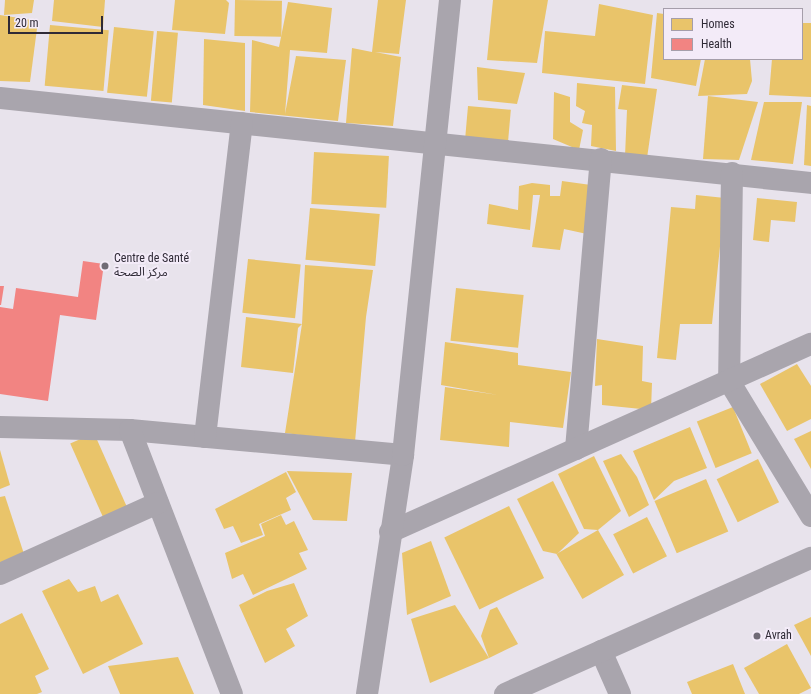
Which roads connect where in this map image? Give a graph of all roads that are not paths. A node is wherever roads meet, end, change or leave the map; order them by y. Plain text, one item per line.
1 (450, 0) edge
2 (0, 98) edge
3 (242, 123) junction
4 (435, 142) junction
5 (601, 159) junction
6 (732, 173) junction
7 (811, 182) edge
8 (811, 344) edge
9 (729, 381) junction
10 (0, 426) edge
11 (130, 430) junction
12 (205, 438) junction
13 (576, 449) junction
14 (403, 455) junction
15 (158, 503) junction
16 (811, 516) edge
17 (390, 532) junction
18 (811, 558) edge
19 (0, 574) edge
20 (601, 651) junction
21 (232, 694) edge
22 (367, 694) edge
23 (505, 694) edge
24 (620, 694) edge

1 - 4 street
2 - 3 street
3 - 4 street
3 - 12 street
4 - 5 street
4 - 14 street
5 - 6 street
5 - 13 street
6 - 7 street
6 - 9 street
8 - 9 street
9 - 13 street
9 - 16 street
10 - 11 street
11 - 12 street
11 - 15 street
12 - 14 street
13 - 17 street
14 - 17 street
15 - 19 street
15 - 21 street
17 - 22 street
18 - 20 street
20 - 23 street
20 - 24 street

